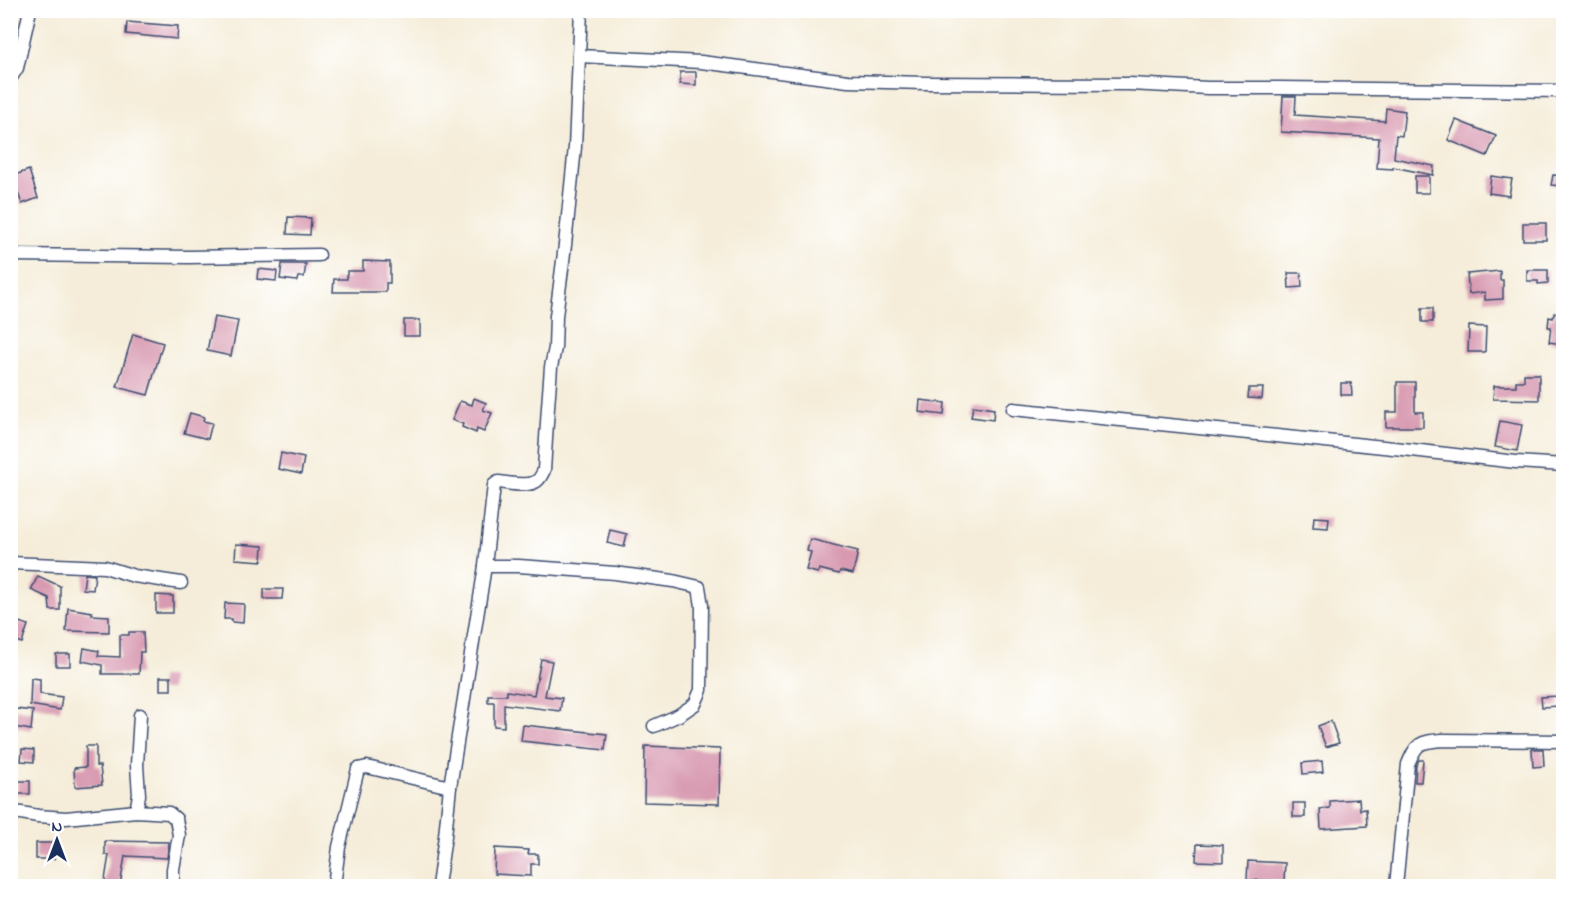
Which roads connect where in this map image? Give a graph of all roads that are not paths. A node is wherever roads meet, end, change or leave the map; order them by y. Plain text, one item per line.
1 (30, 10) edge
2 (581, 10) edge
3 (579, 56) junction
4 (10, 79) edge
5 (1563, 91) edge
6 (10, 255) edge
7 (319, 255) dead end
8 (1013, 409) dead end
9 (1563, 465) edge
10 (10, 563) edge
11 (485, 566) junction
12 (181, 584) dead end
13 (140, 715) dead end
14 (654, 726) dead end
15 (1563, 741) edge
16 (450, 787) junction
17 (10, 811) edge
18 (136, 811) junction
19 (173, 886) edge
20 (334, 886) edge
21 (438, 886) edge
22 (1396, 886) edge

1 - 4 street
2 - 3 street
3 - 5 street
3 - 11 street
6 - 7 street
8 - 9 street
10 - 12 street
11 - 14 street
11 - 16 street
13 - 18 street
15 - 22 street
16 - 20 street
16 - 21 street
17 - 18 street
18 - 19 street

